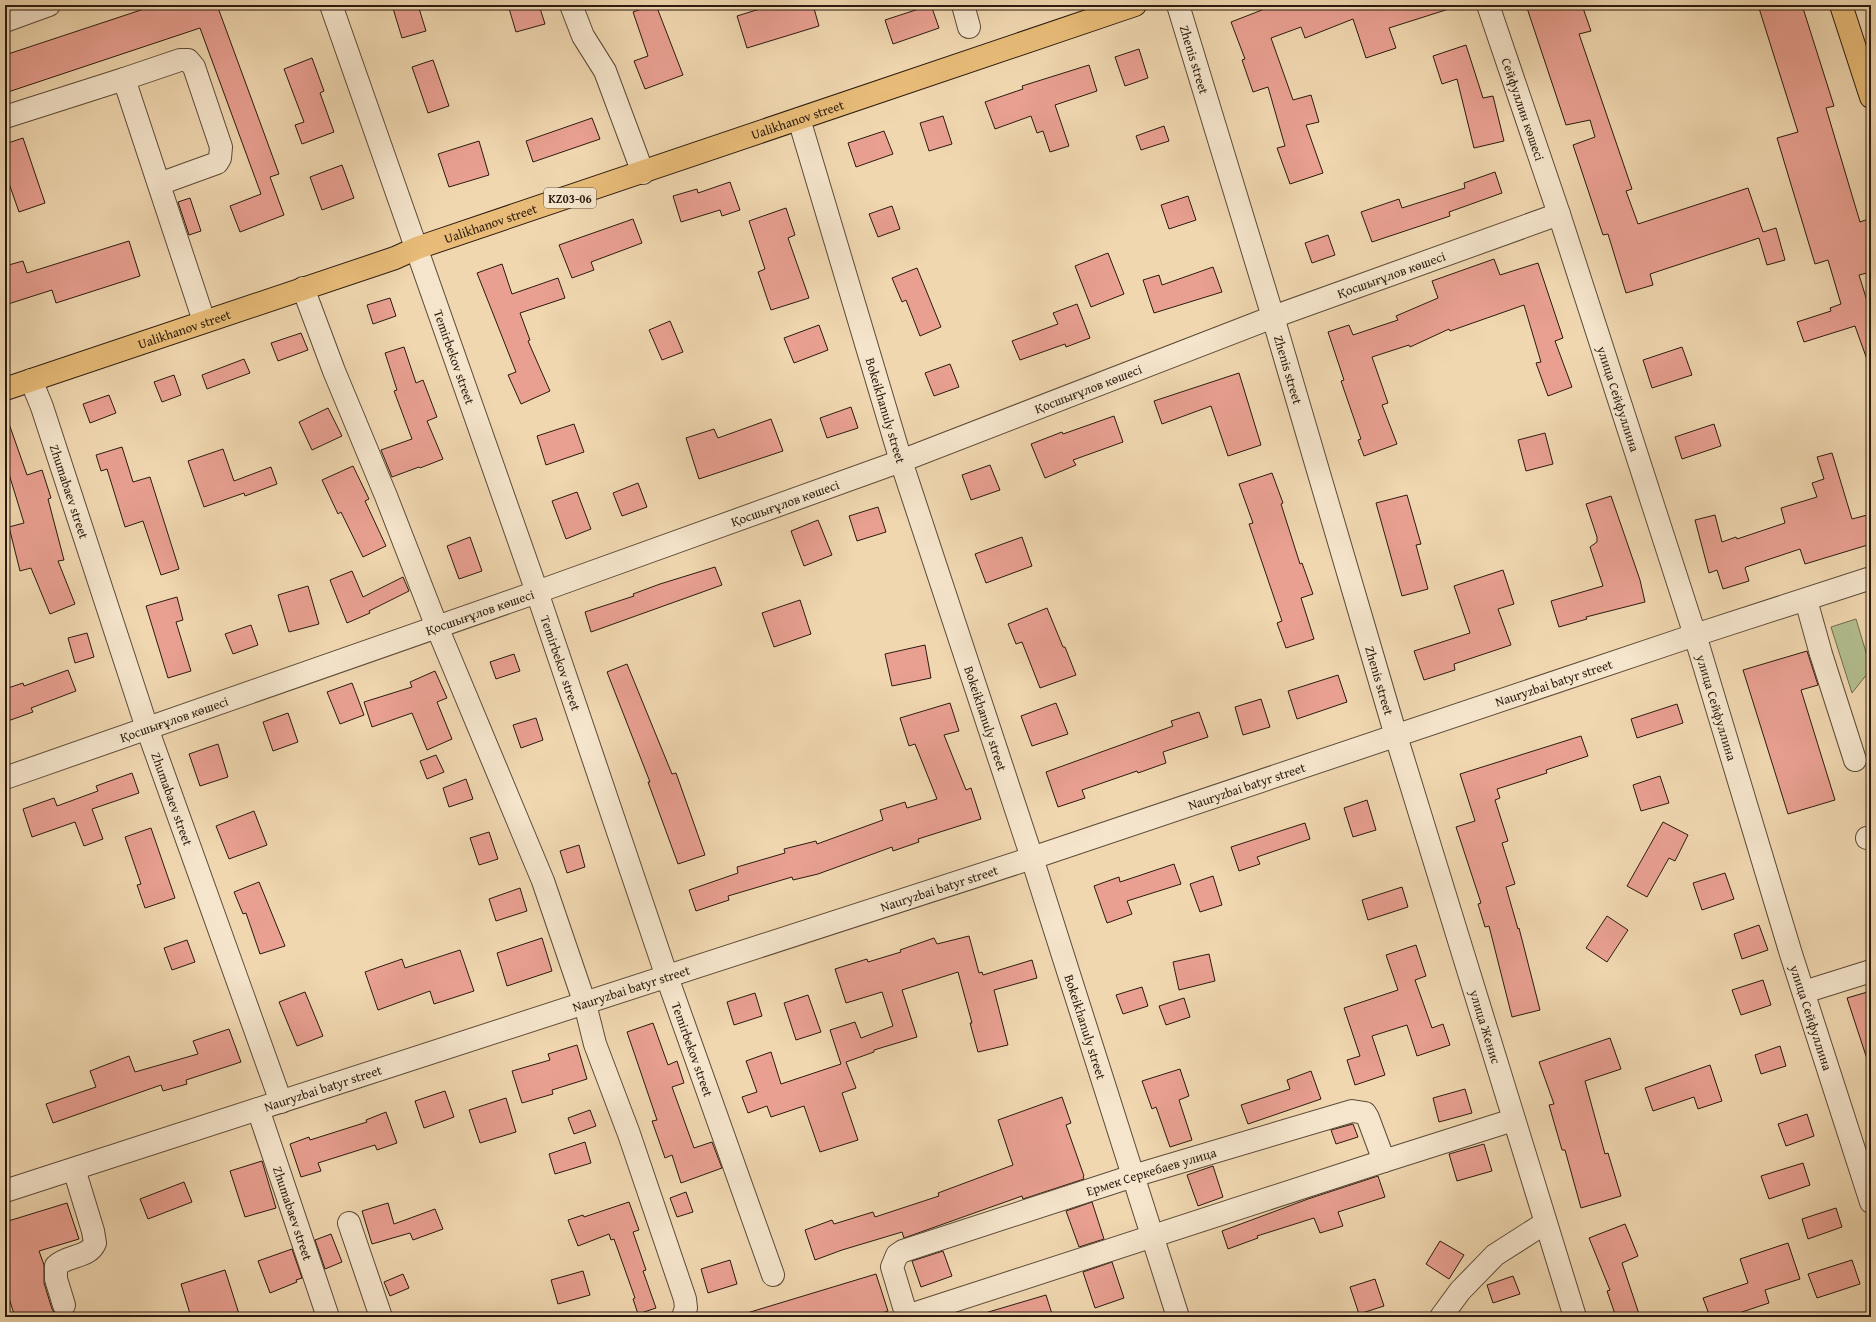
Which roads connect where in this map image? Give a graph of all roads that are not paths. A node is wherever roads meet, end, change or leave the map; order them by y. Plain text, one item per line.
1 (49, 5) edge
2 (331, 5) edge
3 (571, 5) edge
4 (963, 5) edge
5 (1135, 5) edge
6 (1178, 5) edge
7 (1488, 5) edge
8 (1841, 5) edge
9 (5, 21) edge
10 (969, 27) dead end
11 (124, 79) junction
12 (1871, 97) edge
13 (5, 117) edge
14 (799, 119) junction
15 (643, 173) junction
16 (159, 184) junction
17 (1559, 214) junction
18 (418, 248) junction
19 (303, 288) junction
20 (1274, 317) junction
21 (204, 321) junction
22 (31, 380) junction
23 (5, 388) edge
24 (901, 461) junction
25 (1871, 578) edge
26 (537, 592) junction
27 (1806, 600) junction
28 (437, 627) junction
29 (1695, 635) junction
30 (146, 728) junction
31 (1396, 736) junction
32 (1856, 760) dead end
33 (5, 778) edge
34 (1032, 858) junction
35 (1871, 970) edge
36 (668, 977) junction
37 (1804, 992) junction
38 (584, 1004) junction
39 (281, 1102) junction
40 (258, 1110) junction
41 (1513, 1120) junction
42 (1384, 1161) junction
43 (74, 1169) junction
44 (1134, 1176) junction
45 (5, 1191) edge
46 (1871, 1202) edge
47 (349, 1223) dead end
48 (1545, 1223) junction
49 (1152, 1235) junction
50 (773, 1275) dead end
51 (64, 1305) dead end
52 (683, 1316) edge
53 (907, 1316) edge
54 (328, 1317) edge
55 (381, 1317) edge
56 (1178, 1317) edge
57 (1441, 1317) edge
58 (1575, 1317) edge

1 - 9 street
2 - 18 street, Temirbekov street
3 - 15 street
4 - 10 street
5 - 14 main road, Ualikhanov street / KZ03-06
6 - 20 street, Zhenis street
7 - 17 street, Сейфуллин көшесі
8 - 12 main road
11 - 13 street
11 - 16 street
11 - 16 street
14 - 15 main road, Ualikhanov street / KZ03-06
14 - 24 street, Bokeikhanuly street
15 - 18 main road, Ualikhanov street / KZ03-06
16 - 21 street
17 - 20 street, Қосшығұлов көшесі
17 - 29 street, улица Сейфуллина
18 - 19 main road, Ualikhanov street / KZ03-06
18 - 26 street, Temirbekov street
19 - 21 main road, Ualikhanov street / KZ03-06
19 - 28 street
20 - 24 street, Қосшығұлов көшесі
20 - 31 street, Zhenis street
21 - 22 main road, Ualikhanov street / KZ03-06
22 - 23 main road, Ualikhanov street / KZ03-06
22 - 30 street, Zhumabaev street
24 - 26 street, Қосшығұлов көшесі
24 - 34 street, Bokeikhanuly street
25 - 27 street, Nauryzbai batyr street
26 - 28 street, Қосшығұлов көшесі
26 - 36 street, Temirbekov street
27 - 29 street, Nauryzbai batyr street
27 - 32 street
28 - 30 street, Қосшығұлов көшесі
28 - 38 street
29 - 31 street, Nauryzbai batyr street
29 - 37 street, улица Сейфуллина
30 - 33 street, Қосшығұлов көшесі
30 - 39 street, Zhumabaev street
31 - 34 street, Nauryzbai batyr street
31 - 41 street, улица Женис
34 - 36 street, Nauryzbai batyr street
34 - 44 street, Bokeikhanuly street
35 - 37 street
36 - 38 street, Nauryzbai batyr street
36 - 50 street, Temirbekov street
37 - 46 street, улица Сейфуллина
38 - 39 street, Nauryzbai batyr street
38 - 52 street
39 - 40 street, Nauryzbai batyr street
40 - 43 street, Nauryzbai batyr street
40 - 54 street, Zhumabaev street
41 - 42 street
41 - 48 street, улица Женис
42 - 44 street, Ермек Серкебаев улица
42 - 49 street
43 - 45 street, Nauryzbai batyr street
43 - 51 street
44 - 49 street, Bokeikhanuly street
44 - 53 street, Ермек Серкебаев улица
47 - 55 street
48 - 57 street
48 - 58 street, улица Женис
49 - 53 street
49 - 56 street, Bokeikhanuly street

